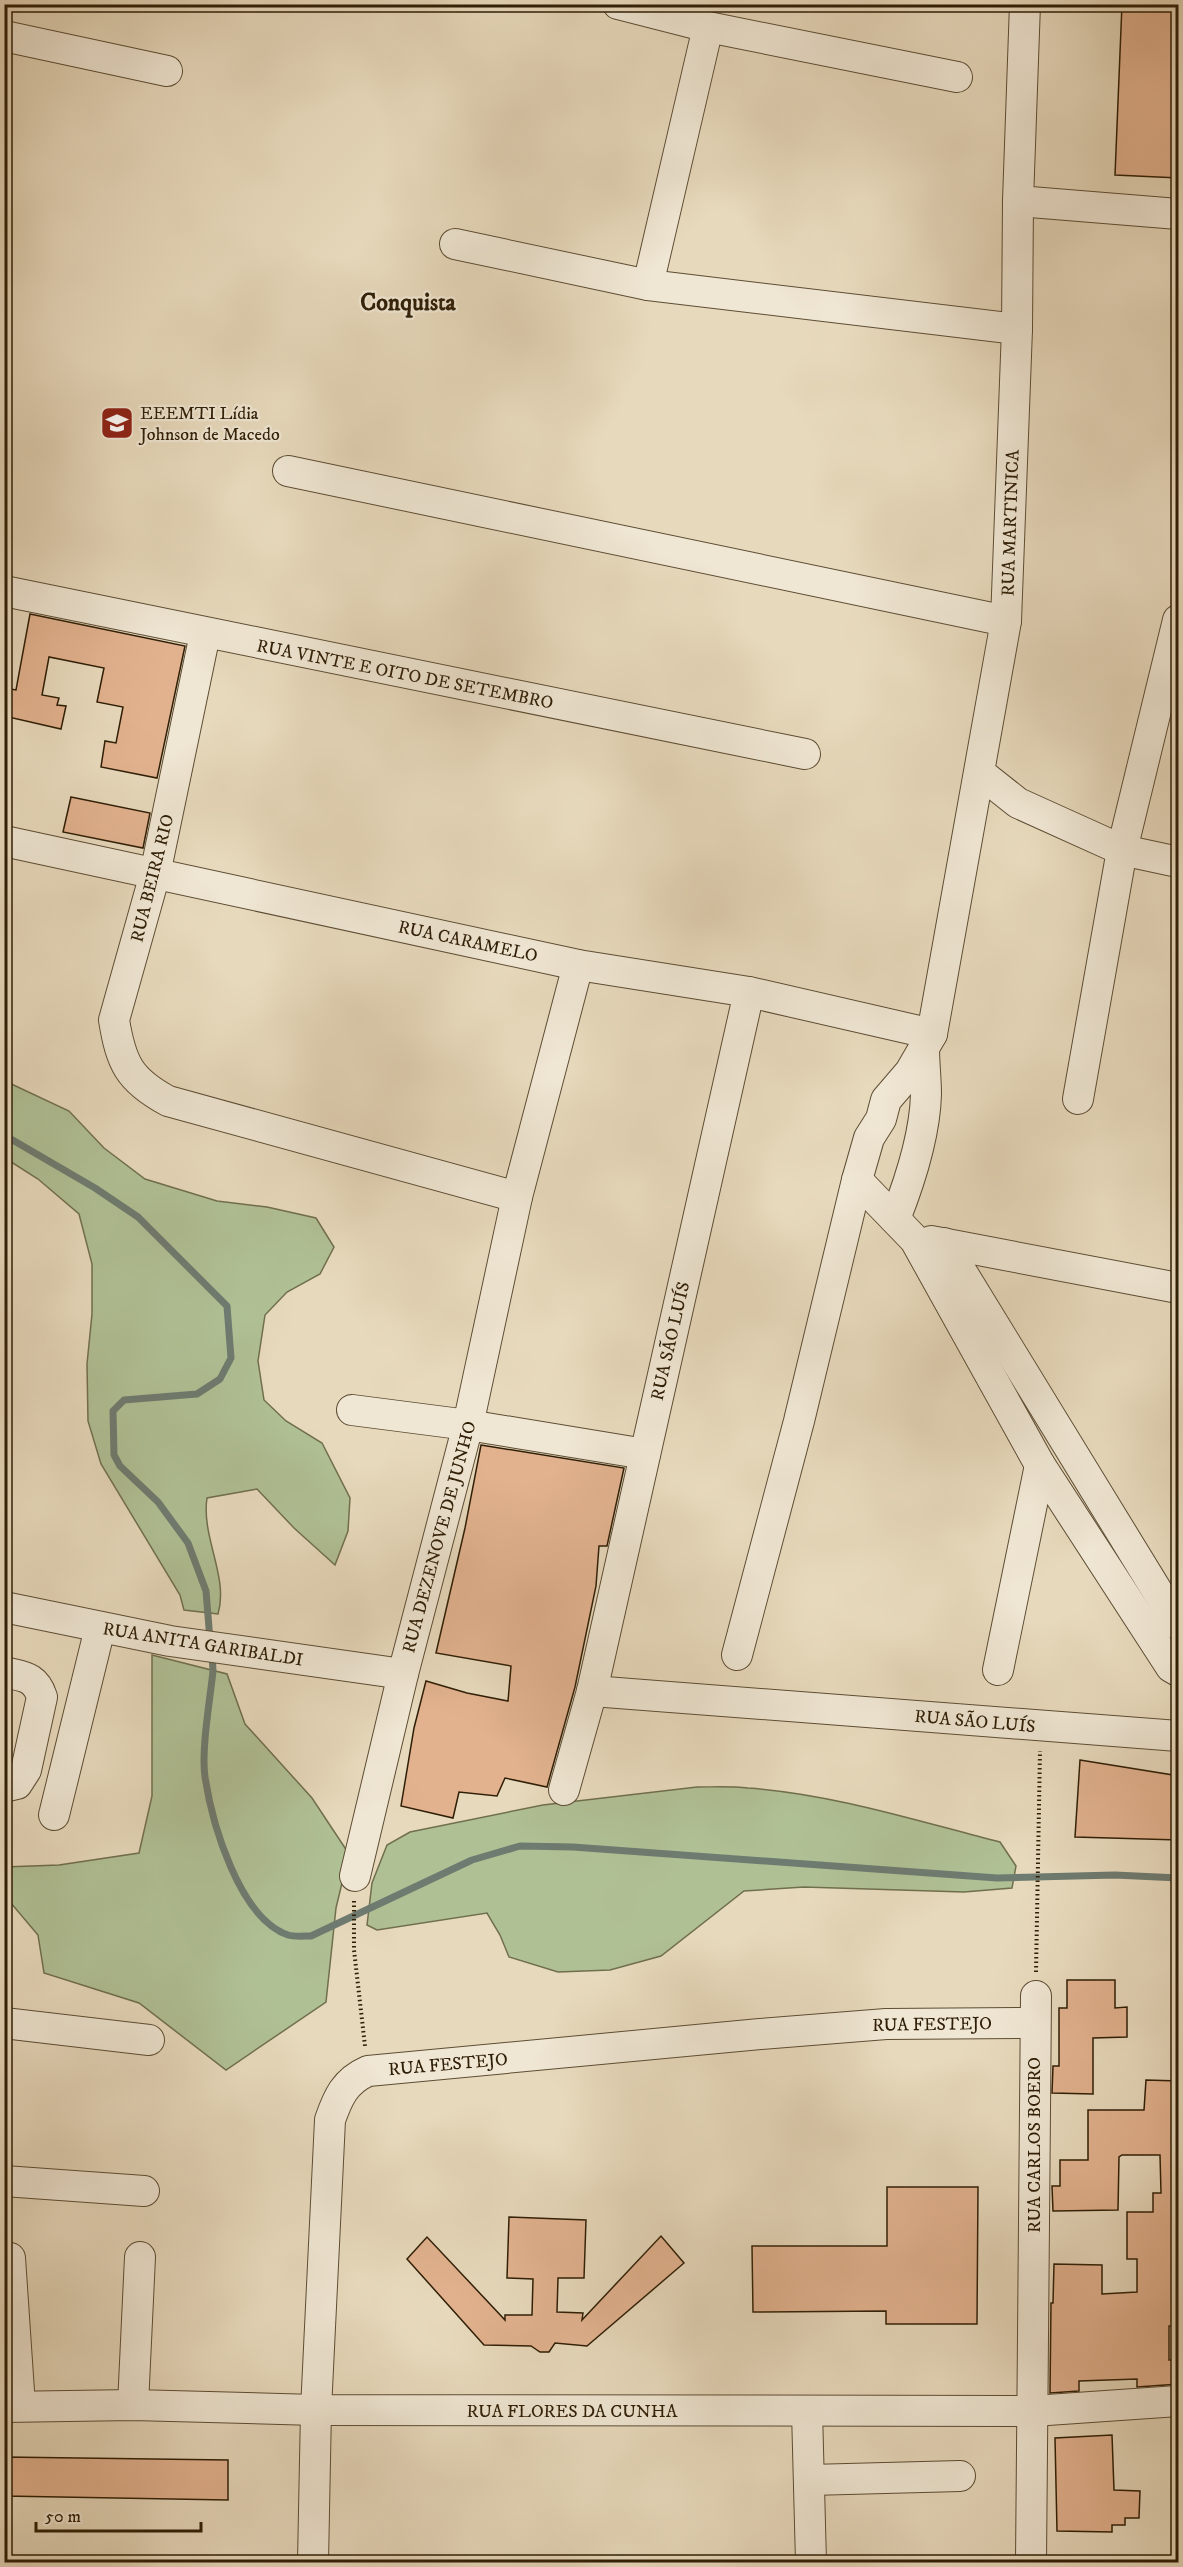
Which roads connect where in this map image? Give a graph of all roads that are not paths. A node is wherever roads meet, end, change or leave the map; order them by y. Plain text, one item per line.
1 (618, 4) edge
2 (1025, 4) edge
3 (708, 27) junction
4 (4, 36) edge
5 (167, 71) dead end
6 (957, 77) dead end
7 (1018, 201) junction
8 (1179, 214) edge
9 (455, 244) dead end
10 (648, 285) junction
11 (1017, 329) junction
12 (288, 471) dead end
13 (4, 591) edge
14 (1179, 620) edge
15 (1006, 621) junction
16 (205, 634) junction
17 (805, 754) dead end
18 (980, 772) junction
19 (4, 841) edge
20 (1122, 850) junction
21 (1179, 862) edge
22 (155, 874) junction
23 (578, 965) junction
24 (749, 992) junction
25 (928, 1041) junction
26 (1078, 1099) dead end
27 (857, 1180) junction
28 (517, 1197) junction
29 (918, 1234) junction
30 (1179, 1288) edge
31 (352, 1410) dead end
32 (468, 1425) junction
33 (645, 1454) junction
34 (1040, 1465) junction
35 (4, 1607) edge
36 (1179, 1625) edge
37 (100, 1628) junction
38 (736, 1655) dead end
39 (998, 1670) dead end
40 (1179, 1671) edge
41 (4, 1672) edge
42 (403, 1674) junction
43 (592, 1691) junction
44 (1179, 1736) edge
45 (4, 1787) edge
46 (564, 1790) dead end
47 (54, 1815) dead end
48 (355, 1876) road end
49 (1035, 2009) joint
50 (4, 2023) edge
51 (149, 2040) dead end
52 (4, 2181) edge
53 (144, 2191) dead end
54 (140, 2257) dead end
55 (10, 2258) dead end
56 (1179, 2401) edge
57 (133, 2405) junction
58 (12, 2406) edge
59 (316, 2410) junction
60 (807, 2411) junction
61 (1033, 2411) junction
62 (960, 2476) dead end
63 (810, 2480) junction
64 (314, 2562) edge
65 (811, 2562) edge
66 (1030, 2562) edge

1 - 3 street
2 - 7 street, RUA MARTINICA
3 - 6 street
3 - 10 street
4 - 5 street
7 - 8 street
7 - 11 street, RUA MARTINICA
9 - 10 street
10 - 11 street
11 - 15 street, RUA MARTINICA
12 - 15 street
13 - 16 street, RUA VINTE E OITO DE SETEMBRO
14 - 20 street
15 - 18 street, RUA MARTINICA
16 - 17 street, RUA VINTE E OITO DE SETEMBRO
16 - 22 street, RUA BEIRA RIO
18 - 20 street
18 - 25 street, RUA MARTINICA
19 - 22 street, RUA CARAMELO
20 - 21 street
20 - 26 street
22 - 23 street, RUA CARAMELO
22 - 28 street, RUA BEIRA RIO
23 - 24 street, RUA CARAMELO
23 - 28 street, RUA DEZENOVE DE JUNHO
24 - 25 street, RUA CARAMELO
24 - 33 street, RUA SÃO LUÍS
25 - 27 street
25 - 29 street
27 - 29 street
27 - 38 street
28 - 32 street, RUA DEZENOVE DE JUNHO
29 - 30 street
29 - 34 street
29 - 36 street
31 - 32 street
32 - 33 street
32 - 42 street, RUA DEZENOVE DE JUNHO
33 - 43 street, RUA SÃO LUÍS
34 - 39 street
34 - 40 street
35 - 37 street, RUA ANITA GARIBALDI
37 - 42 street, RUA ANITA GARIBALDI
37 - 47 street
41 - 45 street
42 - 48 street, RUA DEZENOVE DE JUNHO
43 - 44 street, RUA SÃO LUÍS
43 - 46 street, RUA SÃO LUÍS
49 - 59 street, RUA FESTEJO
49 - 61 street, RUA CARLOS BOERO
50 - 51 street
52 - 53 street
54 - 57 street
55 - 58 street
56 - 61 street, RUA FLORES DA CUNHA
57 - 58 street, RUA FLORES DA CUNHA
57 - 59 street, RUA FLORES DA CUNHA
59 - 60 street, RUA FLORES DA CUNHA
59 - 64 street, RUA FESTEJO
60 - 61 street, RUA FLORES DA CUNHA
60 - 63 street
61 - 66 street, RUA CARLOS BOERO
62 - 63 street
63 - 65 street

